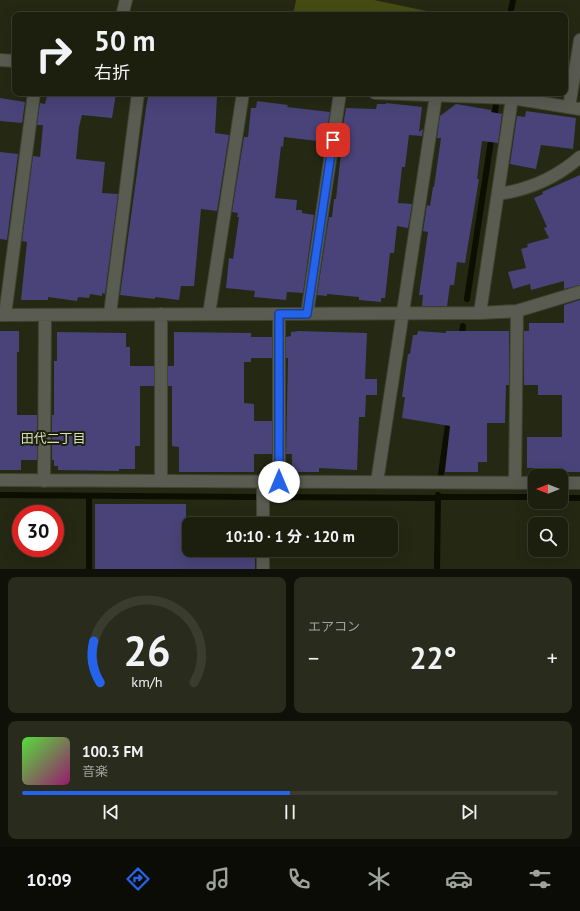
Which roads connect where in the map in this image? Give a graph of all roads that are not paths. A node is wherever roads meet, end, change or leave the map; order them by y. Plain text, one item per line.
1 (580, 40) edge
2 (0, 60) edge
3 (12, 61) edge
4 (34, 96) edge
5 (138, 96) edge
6 (242, 96) edge
7 (340, 96) edge
8 (436, 96) edge
9 (461, 96) edge
10 (512, 98) junction
11 (574, 108) edge
12 (580, 157) edge
13 (498, 194) junction
14 (580, 292) edge
15 (517, 311) junction
16 (403, 313) junction
17 (480, 313) junction
18 (110, 314) junction
19 (161, 314) junction
20 (209, 314) junction
21 (279, 314) junction
22 (307, 314) junction
23 (3, 315) edge
24 (45, 315) junction
25 (0, 480) edge
26 (44, 480) junction
27 (161, 481) junction
28 (263, 482) junction
29 (279, 482) junction
30 (377, 482) junction
31 (515, 483) junction
32 (528, 483) edge
33 (568, 483) edge
34 (580, 483) edge
35 (263, 517) edge
36 (263, 557) edge
37 (263, 569) edge

1 - 11 street
2 - 3 street
4 - 23 street
5 - 18 street
6 - 20 street
7 - 22 street
8 - 16 street
9 - 10 street
10 - 11 street
10 - 13 street
12 - 13 street
13 - 17 street
14 - 15 street
15 - 17 street
15 - 31 street
16 - 17 street
16 - 22 street
16 - 30 street
18 - 19 street
18 - 24 street
19 - 20 street
19 - 27 street
20 - 21 street
21 - 22 street
21 - 29 street
23 - 24 street
24 - 26 street
25 - 26 street
26 - 27 street
27 - 28 street
28 - 29 street
28 - 35 street
29 - 30 street
30 - 31 street
31 - 32 street
33 - 34 street
36 - 37 street

